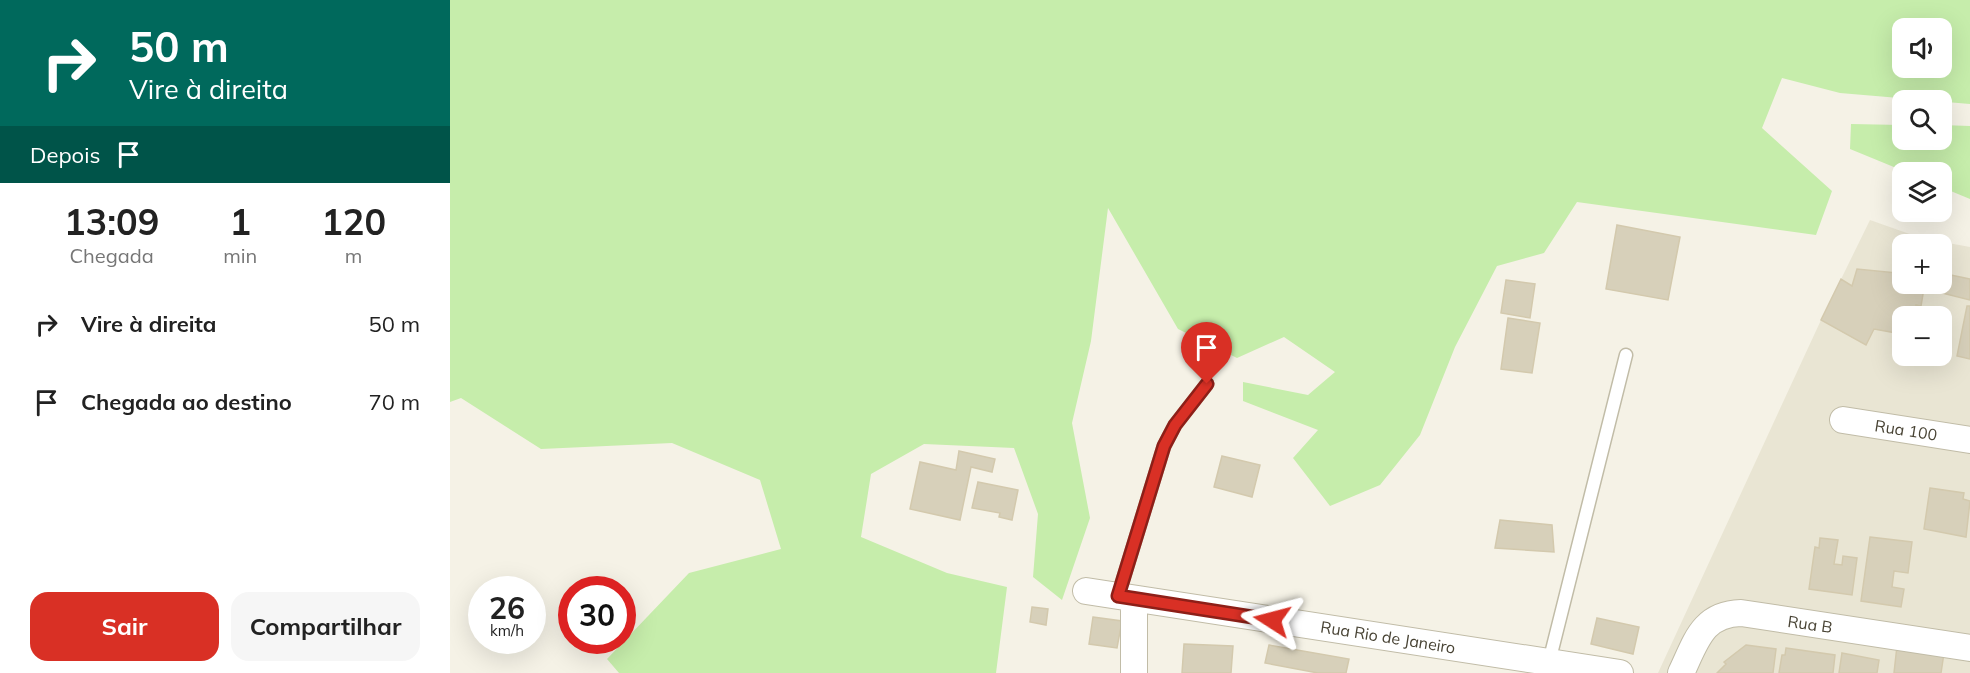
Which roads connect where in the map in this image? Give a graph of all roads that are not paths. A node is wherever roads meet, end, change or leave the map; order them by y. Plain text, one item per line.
1 (1626, 355) dead end
2 (1207, 384) dead end
3 (1843, 420) dead end
4 (1970, 440) edge
5 (1086, 591) dead end
6 (1126, 598) junction
7 (1970, 648) edge
8 (1549, 662) junction
9 (1134, 673) edge
10 (1620, 673) edge
11 (1681, 673) edge

1 - 8 lane
2 - 6 lane
3 - 4 street, Rua 100
5 - 6 street, Rua Rio de Janeiro
6 - 8 street, Rua Rio de Janeiro
6 - 9 street
7 - 11 street, Rua B
8 - 10 street, Rua Rio de Janeiro

